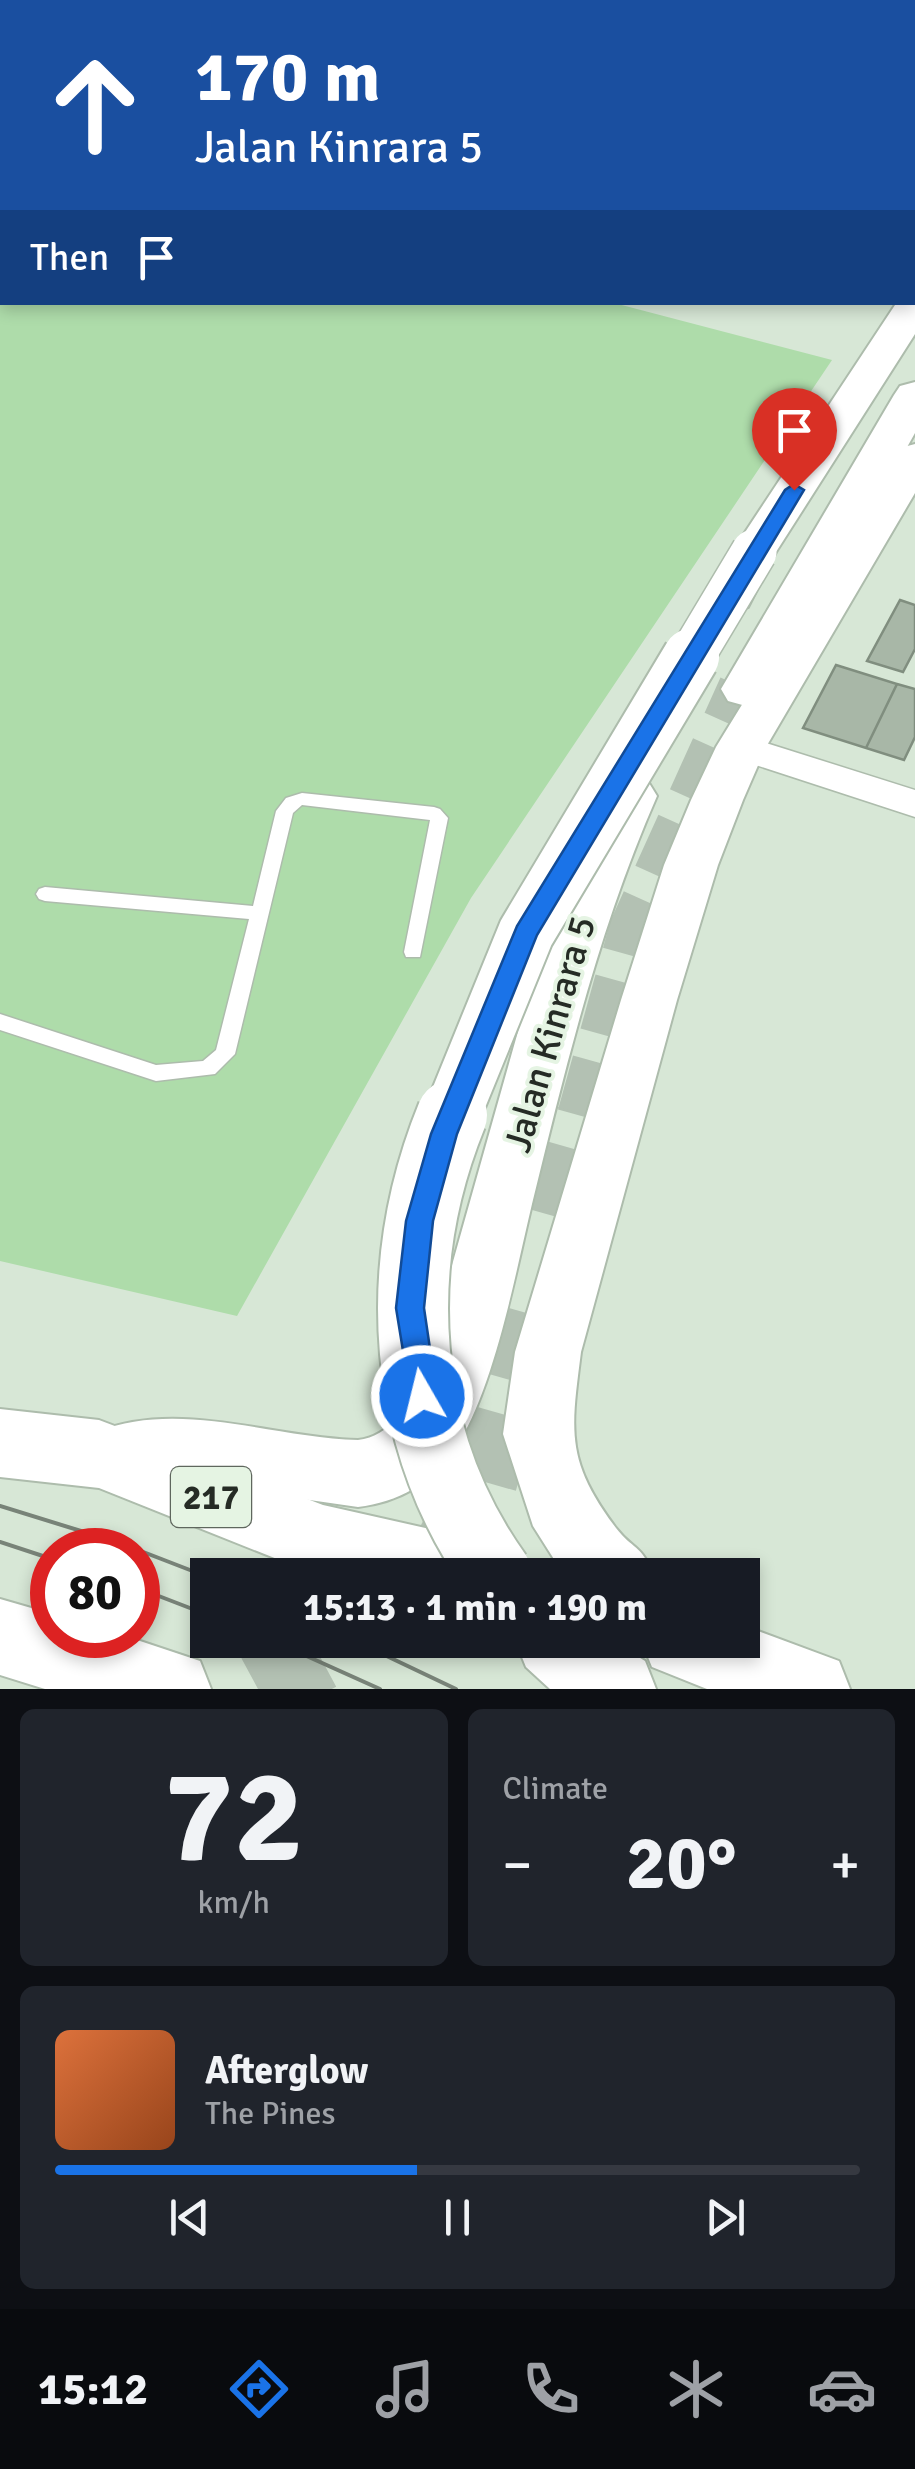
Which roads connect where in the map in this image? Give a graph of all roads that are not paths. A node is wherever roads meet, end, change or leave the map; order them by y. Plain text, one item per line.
1 (914, 305) edge
2 (915, 395) edge
3 (915, 456) edge
4 (754, 552) junction
5 (746, 689) tunnel mouth
6 (742, 746) junction
7 (915, 804) edge
8 (45, 894) dead end
9 (259, 913) junction
10 (414, 952) dead end
11 (0, 1022) edge
12 (0, 1443) edge
13 (100, 1454) junction
14 (396, 1558) edge
15 (484, 1558) edge
16 (595, 1558) edge
17 (0, 1637) edge
18 (760, 1653) edge
19 (577, 1658) edge
20 (726, 1658) edge
21 (172, 1689) edge
22 (617, 1689) edge
23 (810, 1689) edge
24 (832, 1689) edge

1 - 4 main road, Jalan Kinrara 5
2 - 5 highway
3 - 6 main road
4 - 13 main road, Jalan Kinrara 5
4 - 15 highway, bridge
6 - 7 street
6 - 16 main road
8 - 9 lane
9 - 10 lane
9 - 11 lane
12 - 13 highway, 217
13 - 14 highway, 217
17 - 21 highway
18 - 24 main road
19 - 22 highway
20 - 23 highway

